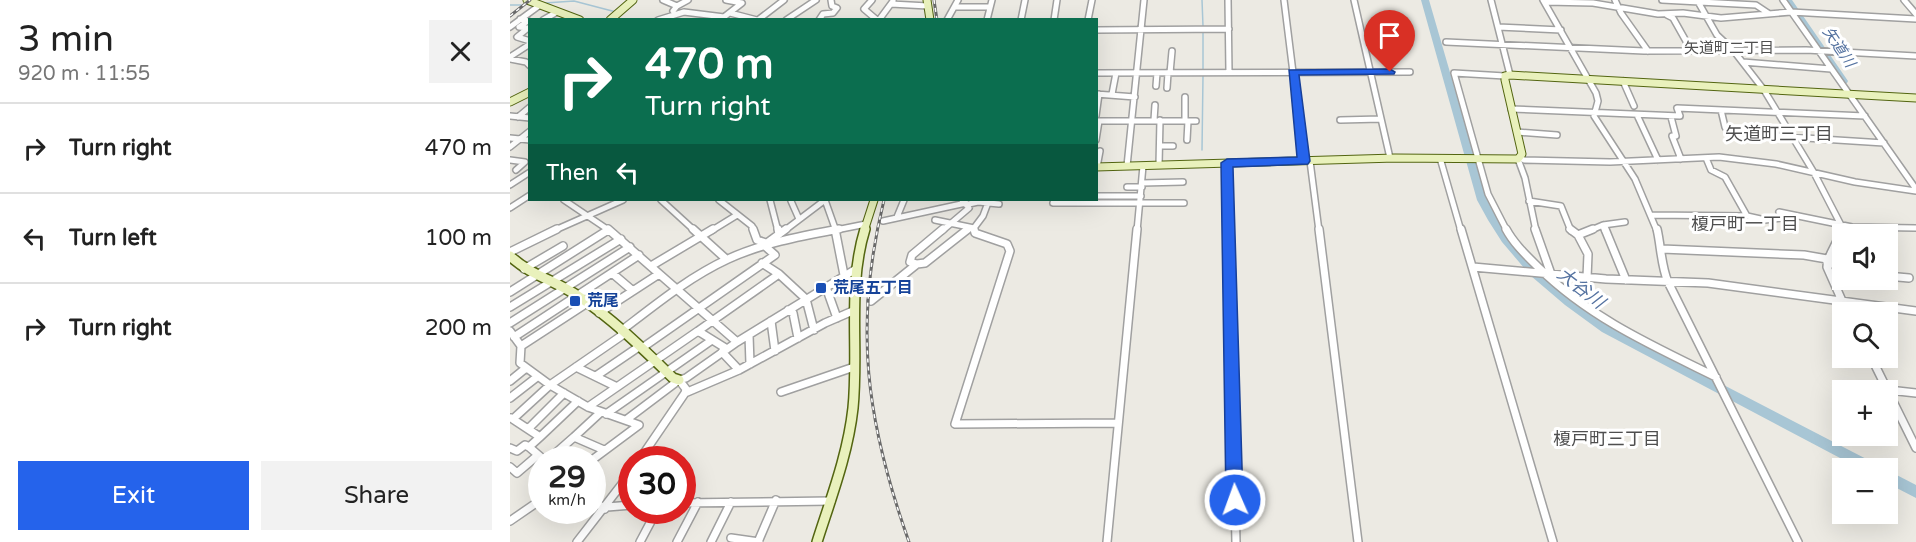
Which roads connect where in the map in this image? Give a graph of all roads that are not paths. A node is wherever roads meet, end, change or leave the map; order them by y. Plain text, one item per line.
1 (527, 0) edge
2 (633, 0) edge
3 (663, 0) edge
4 (688, 0) edge
5 (726, 0) edge
6 (748, 0) edge
7 (784, 0) edge
8 (816, 0) edge
9 (831, 0) edge
10 (872, 0) edge
11 (958, 0) edge
12 (992, 0) edge
13 (1025, 0) edge
14 (1057, 0) edge
15 (1092, 0) edge
16 (1144, 0) edge
17 (1227, 0) edge
18 (1284, 0) edge
19 (1354, 0) edge
20 (1491, 0) edge
21 (1615, 0) edge
22 (1662, 0) edge
23 (1783, 0) edge
24 (1904, 0) edge
25 (1545, 1) edge
26 (1698, 1) edge
27 (892, 2) edge
28 (742, 3) junction
29 (928, 3) edge
30 (540, 5) junction
31 (677, 6) junction
32 (1618, 6) junction
33 (955, 7) junction
34 (990, 8) junction
35 (673, 11) junction
36 (557, 12) junction
37 (1792, 12) junction
38 (730, 13) junction
39 (1768, 13) junction
40 (1916, 14) edge
41 (1667, 15) junction
42 (1707, 16) junction
43 (546, 18) edge
44 (571, 18) edge
45 (612, 18) edge
46 (661, 18) edge
47 (723, 18) edge
48 (750, 18) edge
49 (761, 18) edge
50 (789, 18) edge
51 (820, 18) edge
52 (875, 18) edge
53 (880, 18) edge
54 (930, 18) edge
55 (948, 18) edge
56 (988, 18) edge
57 (1020, 18) edge
58 (1054, 18) edge
59 (1088, 18) edge
60 (520, 19) junction
61 (1916, 19) edge
62 (528, 21) edge
63 (528, 21) edge
64 (510, 27) edge
65 (1498, 27) junction
66 (528, 28) edge
67 (528, 28) edge
68 (1228, 29) junction
69 (1098, 30) edge
70 (1141, 30) junction
71 (1561, 30) junction
72 (1446, 42) dead end
73 (528, 43) edge
74 (1502, 44) junction
75 (528, 45) edge
76 (1570, 47) junction
77 (1691, 50) junction
78 (1733, 50) junction
79 (1172, 51) dead end
80 (1648, 51) junction
81 (1819, 51) junction
82 (1916, 56) edge
83 (510, 58) edge
84 (1743, 62) junction
85 (528, 64) edge
86 (1831, 69) junction
87 (1229, 72) junction
88 (1293, 72) junction
89 (1370, 72) junction
90 (1410, 72) dead end
91 (1098, 73) edge
92 (1116, 73) junction
93 (1137, 73) junction
94 (1157, 73) junction
95 (1169, 73) junction
96 (1507, 76) junction
97 (1589, 79) junction
98 (1623, 81) junction
99 (1156, 86) dead end
100 (1167, 88) dead end
101 (1764, 90) junction
102 (528, 93) edge
103 (1098, 94) edge
104 (1112, 94) junction
105 (1849, 94) junction
106 (521, 96) junction
107 (1135, 97) junction
108 (1185, 97) dead end
109 (528, 98) edge
110 (1916, 98) edge
111 (510, 102) edge
112 (1155, 105) dead end
113 (1634, 106) dead end
114 (528, 109) edge
115 (1511, 109) junction
116 (1721, 110) junction
117 (1594, 111) junction
118 (1778, 113) junction
119 (1637, 115) junction
120 (510, 116) edge
121 (518, 117) junction
122 (1671, 117) junction
123 (1865, 117) junction
124 (528, 118) edge
125 (1098, 119) edge
126 (1381, 119) junction
127 (1133, 120) junction
128 (1157, 120) junction
129 (1340, 120) dead end
130 (1186, 121) junction
131 (1196, 121) dead end
132 (528, 132) edge
133 (1517, 132) junction
134 (1557, 135) dead end
135 (510, 138) edge
136 (1792, 138) junction
137 (520, 139) junction
138 (528, 140) edge
139 (1187, 140) dead end
140 (1884, 143) junction
141 (1160, 146) junction
142 (1173, 146) dead end
143 (510, 147) edge
144 (1100, 151) dead end
145 (1390, 158) junction
146 (1440, 158) junction
147 (1478, 158) junction
148 (1520, 158) junction
149 (1706, 158) junction
150 (1681, 159) junction
151 (510, 160) edge
152 (1658, 160) junction
153 (1307, 161) junction
154 (1624, 161) junction
155 (1098, 162) edge
156 (1227, 163) junction
157 (1159, 165) junction
158 (1127, 166) junction
159 (1143, 166) junction
160 (1098, 167) edge
161 (513, 169) edge
162 (1813, 171) junction
163 (528, 173) edge
164 (528, 174) edge
165 (1183, 182) dead end
166 (510, 185) edge
167 (1142, 185) junction
168 (1127, 187) dead end
169 (1916, 190) edge
170 (528, 196) edge
171 (1098, 196) edge
172 (1141, 200) junction
173 (567, 201) edge
174 (620, 201) edge
175 (662, 201) edge
176 (720, 201) edge
177 (770, 201) edge
178 (791, 201) dead end
179 (824, 201) edge
180 (825, 201) edge
181 (873, 201) edge
182 (904, 201) edge
183 (988, 201) edge
184 (1054, 201) edge
185 (1529, 201) junction
186 (966, 202) edge
187 (1184, 203) dead end
188 (999, 204) dead end
189 (510, 208) edge
190 (737, 215) junction
191 (1651, 215) junction
192 (586, 216) junction
193 (1747, 216) junction
194 (897, 218) junction
195 (799, 219) junction
196 (934, 220) dead end
197 (883, 221) dead end
198 (1625, 222) dead end
199 (866, 224) junction
200 (950, 224) junction
201 (1837, 224) edge
202 (1840, 224) edge
203 (1603, 225) junction
204 (972, 228) junction
205 (1898, 228) edge
206 (1916, 228) edge
207 (609, 230) junction
208 (835, 230) junction
209 (779, 234) junction
210 (1578, 235) junction
211 (701, 236) junction
212 (621, 239) junction
213 (766, 244) junction
214 (563, 246) dead end
215 (630, 247) junction
216 (1662, 249) junction
217 (510, 254) edge
218 (639, 255) junction
219 (1832, 256) edge
220 (726, 259) junction
221 (1827, 261) junction
222 (762, 263) junction
223 (1832, 263) edge
224 (917, 264) junction
225 (651, 266) junction
226 (1473, 267) junction
227 (523, 269) junction
228 (856, 269) junction
229 (612, 273) junction
230 (659, 274) junction
231 (779, 274) junction
232 (1546, 274) junction
233 (538, 275) junction
234 (844, 275) junction
235 (1898, 277) edge
236 (1587, 278) junction
237 (1910, 278) dead end
238 (1626, 280) junction
239 (551, 282) junction
240 (1668, 282) junction
241 (825, 287) junction
242 (565, 288) junction
243 (675, 289) junction
244 (633, 291) junction
245 (510, 292) edge
246 (577, 295) junction
247 (806, 299) junction
248 (871, 301) dead end
249 (1836, 302) edge
250 (1843, 302) edge
251 (587, 303) junction
252 (510, 308) edge
253 (697, 309) junction
254 (1898, 309) edge
255 (788, 310) junction
256 (855, 310) junction
257 (1916, 311) edge
258 (599, 313) junction
259 (837, 318) junction
260 (710, 321) junction
261 (771, 321) junction
262 (510, 323) edge
263 (814, 330) junction
264 (698, 331) junction
265 (622, 332) junction
266 (512, 334) edge
267 (749, 335) junction
268 (798, 339) junction
269 (712, 340) junction
270 (737, 342) junction
271 (521, 346) junction
272 (641, 347) junction
273 (724, 351) junction
274 (775, 351) junction
275 (655, 361) junction
276 (750, 364) junction
277 (576, 367) junction
278 (854, 367) junction
279 (526, 368) junction
280 (739, 370) junction
281 (667, 372) junction
282 (596, 376) junction
283 (537, 377) junction
284 (1717, 379) junction
285 (679, 380) junction
286 (510, 381) edge
287 (550, 385) junction
288 (617, 387) junction
289 (1898, 391) edge
290 (781, 392) dead end
291 (564, 393) junction
292 (685, 393) junction
293 (1916, 393) edge
294 (510, 398) edge
295 (578, 401) junction
296 (588, 407) junction
297 (1898, 409) edge
298 (603, 413) junction
299 (512, 418) edge
300 (626, 420) junction
301 (1118, 423) junction
302 (528, 429) junction
303 (540, 437) junction
304 (574, 437) junction
305 (528, 446) edge
306 (530, 446) edge
307 (564, 446) edge
308 (595, 446) edge
309 (649, 446) edge
310 (1916, 447) edge
311 (510, 448) edge
312 (606, 449) edge
313 (528, 466) edge
314 (510, 467) edge
315 (618, 491) edge
316 (776, 500) junction
317 (831, 501) junction
318 (698, 502) joint
319 (730, 502) junction
320 (618, 507) edge
321 (528, 508) edge
322 (606, 508) joint
323 (511, 519) edge
324 (592, 524) edge
325 (650, 524) edge
326 (731, 538) dead end
327 (577, 542) edge
328 (640, 542) edge
329 (677, 542) edge
330 (711, 542) edge
331 (759, 542) edge
332 (817, 542) edge
333 (1107, 542) edge
334 (1236, 542) edge
335 (1358, 542) edge
336 (1552, 542) edge
337 (1798, 542) edge

1 - 30 street
2 - 45 street
3 - 31 street
4 - 31 street
5 - 28 street
6 - 28 street
7 - 49 street
8 - 50 street
9 - 51 street
10 - 52 street
11 - 33 street
12 - 34 street
13 - 57 street
14 - 58 street
15 - 59 street
16 - 70 street
17 - 68 street
18 - 88 street
19 - 89 street
20 - 65 street
21 - 32 street
22 - 26 street
23 - 37 street
24 - 40 street
25 - 32 street
25 - 71 street
26 - 39 street
26 - 42 street
27 - 29 street
27 - 53 street
28 - 38 street
29 - 54 street
30 - 36 street
30 - 60 street
31 - 35 street
32 - 41 street
32 - 80 street
33 - 34 street
33 - 55 street
34 - 56 street
35 - 46 street
35 - 47 street
36 - 43 street
36 - 44 street
37 - 39 street
37 - 61 street
37 - 81 street
38 - 47 street
38 - 48 street
39 - 42 street
41 - 42 street
41 - 77 street
42 - 78 street
60 - 63 street
60 - 64 street
62 - 67 street
65 - 71 street
65 - 74 street
66 - 73 street
68 - 70 street
68 - 87 street
69 - 70 street
70 - 93 street
71 - 76 street
72 - 74 street
74 - 76 street
74 - 96 street
75 - 83 street
76 - 80 street
76 - 97 street
77 - 78 street
77 - 80 street
78 - 81 street
78 - 84 street
79 - 95 street
81 - 82 street
81 - 86 street
83 - 85 street
84 - 86 street
84 - 101 street
86 - 105 street
87 - 88 street
87 - 95 street
88 - 89 street
88 - 153 street
89 - 90 street
89 - 126 street
91 - 92 street
92 - 93 street
92 - 104 street
93 - 94 street
93 - 107 street
94 - 95 street
94 - 99 street
95 - 100 street
96 - 97 street
96 - 115 street
96 - 147 street
97 - 98 street
97 - 117 street
98 - 101 street
98 - 113 street
101 - 105 street
101 - 118 street
102 - 106 street
103 - 104 street
104 - 107 street
105 - 110 street
105 - 123 street
106 - 109 street
106 - 111 street
107 - 127 street
108 - 130 street
112 - 128 street
114 - 121 street
115 - 117 street
115 - 133 street
116 - 118 street
116 - 122 street
116 - 136 street
117 - 119 street
117 - 154 street
118 - 123 street
118 - 136 street
119 - 122 street
119 - 152 street
120 - 121 street
121 - 124 street
122 - 150 street
123 - 140 street
125 - 127 street
126 - 129 street
126 - 145 street
127 - 128 street
127 - 158 street
128 - 130 street
128 - 141 street
130 - 131 street
130 - 139 street
132 - 137 street
133 - 134 street
133 - 148 street
135 - 137 street
136 - 140 street
136 - 162 street
137 - 138 street
137 - 143 street
140 - 169 street
141 - 142 street
141 - 157 street
144 - 155 street
145 - 146 street
145 - 153 street
146 - 147 street
146 - 226 street
147 - 148 street
147 - 232 street
148 - 154 street
148 - 185 street
149 - 150 street
149 - 162 street
149 - 193 street
150 - 152 street
151 - 161 street
152 - 154 street
153 - 156 street
153 - 335 street
154 - 191 street
156 - 157 street
156 - 334 street
157 - 159 street
158 - 159 street
158 - 160 street
159 - 167 street
161 - 163 street
162 - 169 street
162 - 202 street
164 - 166 street
165 - 167 street
167 - 168 street
167 - 172 street
170 - 189 street
171 - 172 street
172 - 184 street
172 - 187 street
172 - 301 street
173 - 192 street
174 - 192 street
175 - 211 street
176 - 190 street
177 - 209 street
178 - 195 street
179 - 195 street
180 - 208 street
181 - 199 street
182 - 194 street
183 - 186 street
183 - 188 street
183 - 204 street
185 - 210 street
185 - 232 street
186 - 194 street
186 - 200 street
190 - 211 street
190 - 213 street
191 - 193 street
191 - 216 street
192 - 207 street
192 - 217 street
193 - 201 street
194 - 197 street
195 - 209 street
196 - 200 street
198 - 203 street
199 - 208 street
199 - 228 street
200 - 204 street
200 - 224 street
203 - 210 street
203 - 238 street
204 - 224 street
204 - 301 street
205 - 206 street
207 - 212 street
207 - 233 street
208 - 213 street
208 - 234 street
209 - 213 street
210 - 236 street
211 - 220 street
211 - 225 street
212 - 215 street
212 - 239 street
213 - 220 street
213 - 222 street
214 - 227 street
215 - 218 street
215 - 242 street
216 - 221 street
216 - 240 street
217 - 227 street
218 - 225 street
218 - 229 street
219 - 221 street
220 - 243 street
221 - 223 street
221 - 250 street
222 - 231 street
222 - 253 street
224 - 248 street
225 - 230 street
226 - 232 street
226 - 336 street
227 - 233 street
228 - 234 street
228 - 256 street
229 - 244 street
229 - 246 street
230 - 243 street
230 - 244 street
231 - 247 street
231 - 260 street
232 - 236 street
232 - 284 street
233 - 239 street
233 - 245 street
234 - 241 street
235 - 237 street
236 - 238 street
238 - 240 street
239 - 242 street
239 - 252 street
240 - 249 street
240 - 284 street
241 - 247 street
241 - 259 street
242 - 246 street
242 - 262 street
243 - 253 street
243 - 265 street
244 - 258 street
246 - 251 street
246 - 266 street
247 - 255 street
247 - 263 street
251 - 258 street
251 - 271 street
253 - 260 street
253 - 272 street
254 - 257 street
255 - 261 street
255 - 268 street
256 - 259 street
256 - 278 street
258 - 265 street
259 - 263 street
260 - 264 street
260 - 270 street
261 - 267 street
261 - 274 street
263 - 268 street
264 - 269 street
264 - 275 street
265 - 272 street
265 - 277 street
266 - 271 street
267 - 270 street
267 - 276 street
268 - 274 street
269 - 273 street
269 - 281 street
270 - 273 street
271 - 279 street
272 - 275 street
272 - 282 street
273 - 280 street
273 - 285 street
274 - 276 street
275 - 281 street
275 - 288 street
276 - 280 street
277 - 282 street
277 - 287 street
278 - 290 street
278 - 317 street
279 - 283 street
279 - 286 street
280 - 292 street
281 - 285 street
281 - 298 street
282 - 288 street
283 - 287 street
283 - 294 street
284 - 337 street
285 - 292 street
285 - 300 street
287 - 291 street
287 - 299 street
288 - 296 street
289 - 293 street
291 - 295 street
291 - 302 street
292 - 309 street
295 - 296 street
295 - 303 street
296 - 298 street
297 - 310 street
298 - 300 street
298 - 304 street
299 - 302 street
300 - 312 street
301 - 333 street
302 - 303 street
303 - 306 street
304 - 307 street
304 - 308 street
305 - 311 street
313 - 314 street
315 - 322 street
316 - 317 street
316 - 319 street
316 - 331 street
317 - 332 street
318 - 319 street
318 - 329 street
319 - 330 street
320 - 322 street
321 - 323 street
324 - 327 street
325 - 328 street
326 - 331 street

